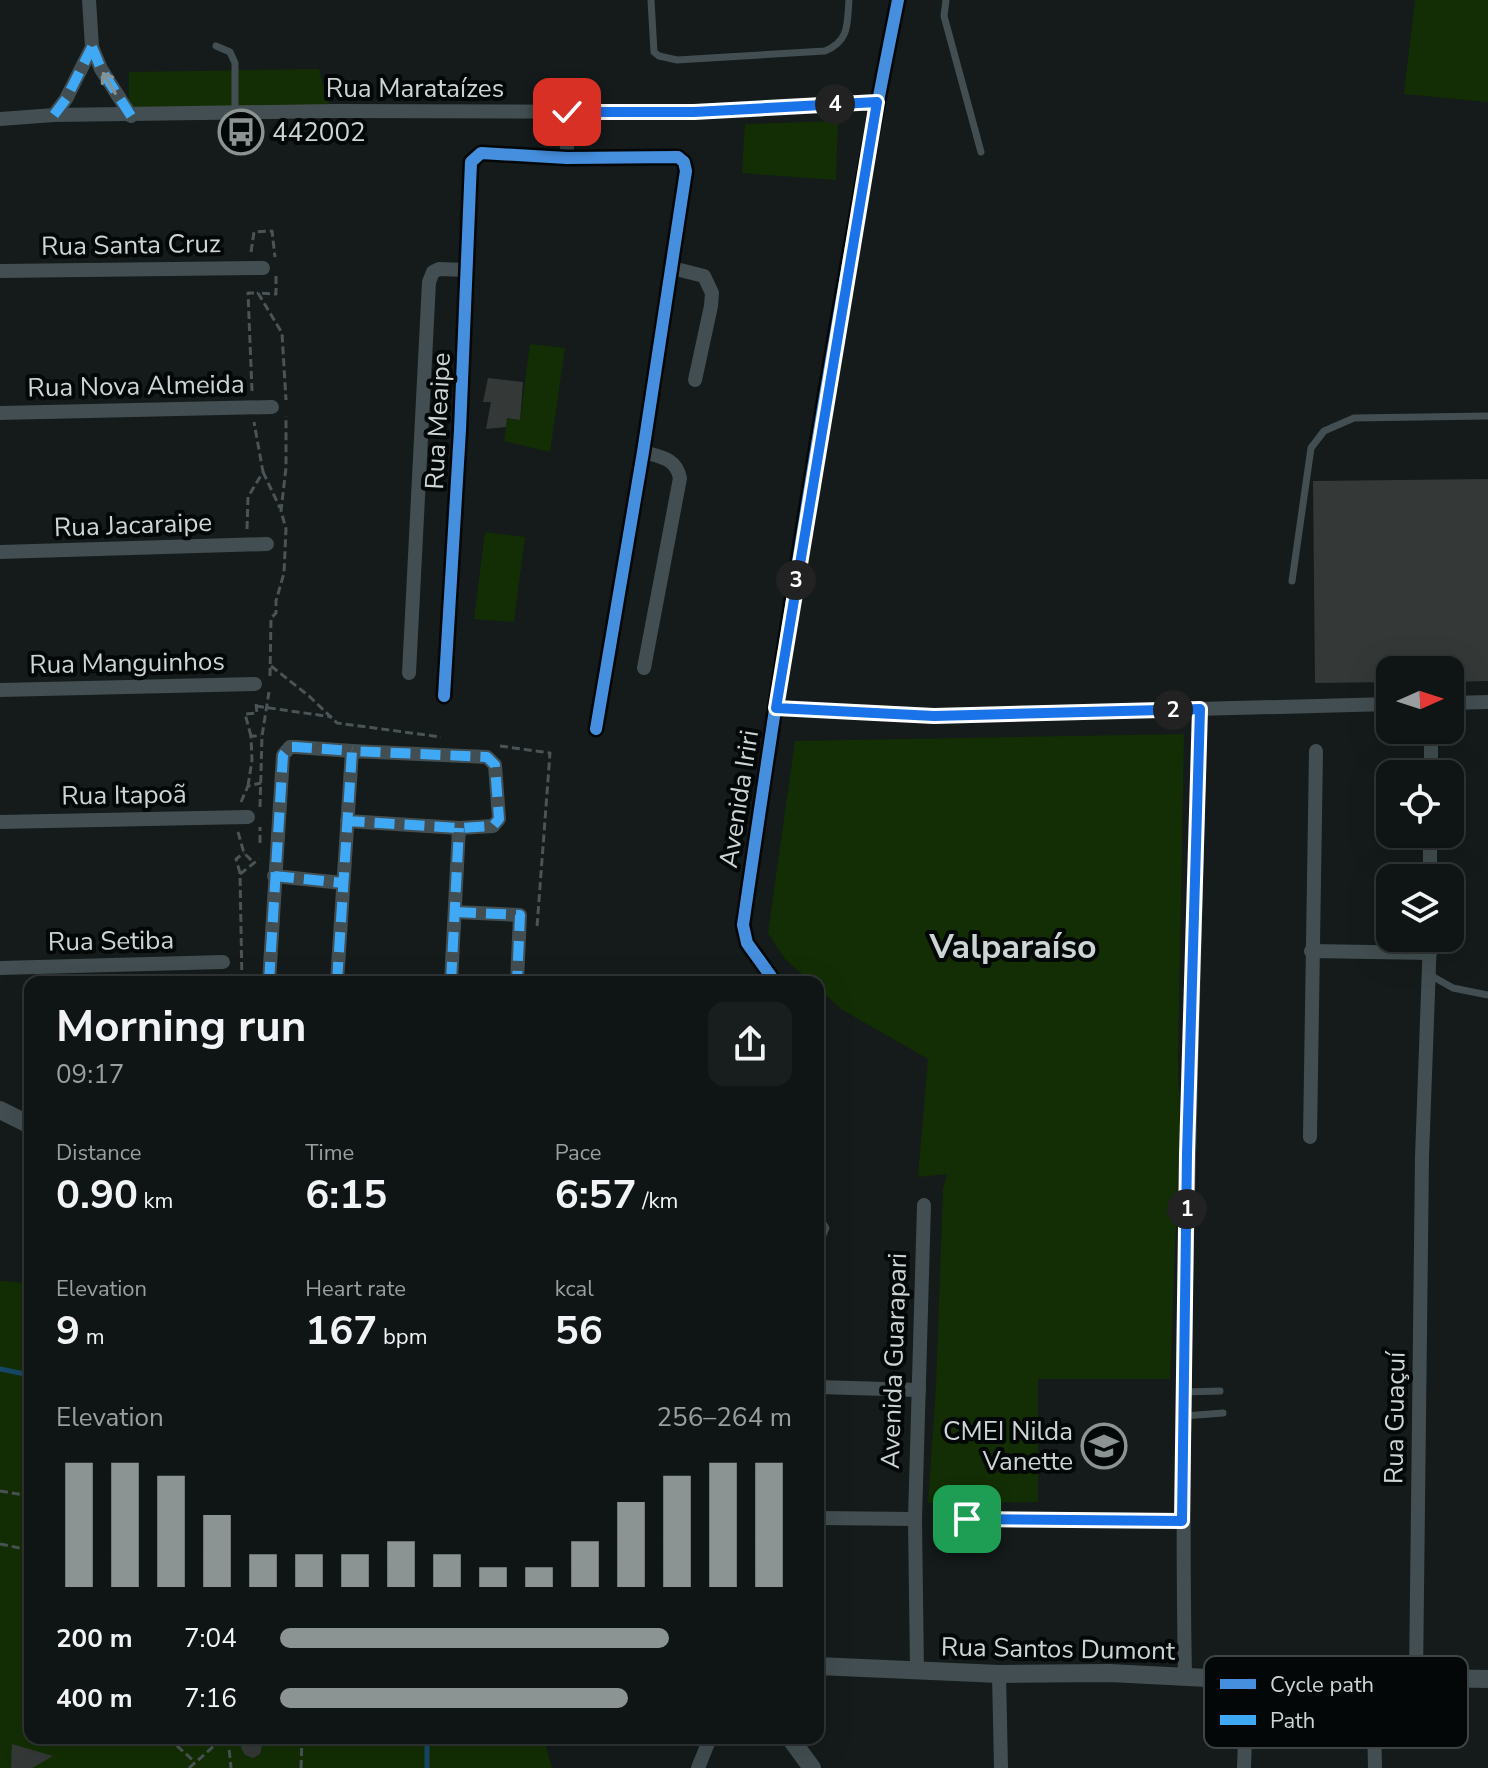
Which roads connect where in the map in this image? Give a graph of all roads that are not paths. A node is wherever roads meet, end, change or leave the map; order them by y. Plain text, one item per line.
1 (89, 0) edge
2 (651, 0) edge
3 (849, 0) edge
4 (898, 0) edge
5 (946, 0) edge
6 (216, 46) dead end
7 (92, 47) junction
8 (877, 102) junction
9 (567, 112) junction
10 (235, 114) junction
11 (54, 115) junction
12 (131, 116) junction
13 (0, 119) edge
14 (981, 152) dead end
15 (567, 158) junction
16 (257, 268) road end
17 (672, 268) junction
18 (466, 270) junction
19 (0, 271) edge
20 (695, 380) dead end
21 (272, 407) dead end
22 (0, 413) edge
23 (1488, 416) edge
24 (643, 452) junction
25 (267, 544) dead end
26 (0, 552) edge
27 (1292, 581) dead end
28 (644, 668) dead end
29 (409, 673) dead end
30 (255, 684) road end
31 (0, 690) edge
32 (444, 696) dead end
33 (1488, 702) edge
34 (1464, 703) edge
35 (1376, 704) edge
36 (776, 708) junction
37 (1200, 709) junction
38 (596, 729) dead end
39 (352, 751) junction
40 (1316, 751) dead end
41 (256, 816) road end
42 (347, 821) junction
43 (0, 822) edge
44 (459, 828) junction
45 (274, 876) junction
46 (343, 883) junction
47 (456, 912) junction
48 (1376, 948) edge
49 (1311, 951) junction
50 (1430, 952) edge
51 (223, 962) dead end
52 (0, 968) edge
53 (1429, 974) junction
54 (269, 976) edge
55 (337, 976) edge
56 (451, 976) edge
57 (517, 976) edge
58 (771, 976) edge
59 (1488, 995) edge
60 (0, 1110) edge
61 (24, 1122) edge
62 (1310, 1137) dead end
63 (924, 1205) dead end
64 (824, 1387) edge
65 (919, 1390) junction
66 (1220, 1391) dead end
67 (1184, 1392) junction
68 (1223, 1413) dead end
69 (1184, 1416) junction
70 (824, 1518) edge
71 (915, 1519) junction
72 (967, 1519) dead end
73 (1182, 1521) junction
74 (1416, 1656) edge
75 (824, 1666) edge
76 (917, 1671) junction
77 (999, 1674) junction
78 (1185, 1677) junction
79 (1204, 1678) edge
80 (708, 1744) edge
81 (794, 1744) edge
82 (1245, 1748) edge
83 (1375, 1748) edge
84 (698, 1768) edge
85 (812, 1768) edge
86 (1001, 1768) edge
87 (1244, 1768) edge
88 (1375, 1768) edge

1 - 7 street
2 - 3 lane
4 - 8 street, Avenida Iriri
5 - 14 lane
6 - 10 lane
7 - 11 street
12 -> 7 street
8 - 9 street, Rua Marataízes
8 - 36 street, Avenida Iriri
9 - 10 street, Rua Marataízes
9 - 15 street
10 - 12 street, Rua Marataízes
11 - 12 street, Rua Marataízes
11 - 13 street, Rua Marataízes
15 - 17 street
15 - 18 street, Rua Meaipe
16 - 19 street, Rua Santa Cruz
17 - 20 street
17 - 24 street
18 - 29 street
18 - 32 street, Rua Meaipe
21 - 22 street, Rua Nova Almeida
23 - 27 lane
24 - 28 street
24 - 38 street
25 - 26 street, Rua Jacaraipe
30 - 31 street, Rua Manguinhos
33 - 34 street
35 - 37 street
36 - 37 street
36 - 58 street, Avenida Iriri
37 - 67 street
39 - 42 street
39 - 44 street
39 - 45 street
40 - 49 street
41 - 43 street, Rua Itapoã
42 - 44 street
42 - 46 street
44 - 47 street
45 - 46 street
45 - 54 street
46 - 55 street
47 - 56 street
47 - 57 street
48 - 49 street
49 - 62 street
50 - 53 street, Rua Guaçuí
51 - 52 street, Rua Setiba
53 - 59 lane
53 - 74 street, Rua Guaçuí
60 - 61 street
63 - 65 street, Avenida Guarapari
64 - 65 street
65 - 71 street, Avenida Guarapari
66 - 67 lane
67 - 69 street
68 - 69 lane
69 - 73 street
70 - 71 street
71 - 76 street, Avenida Guarapari
72 - 73 street
73 - 78 street
75 - 76 street, Rua Santos Dumont
76 - 77 street, Rua Santos Dumont
77 - 78 street, Rua Santos Dumont
77 - 86 street
78 - 79 street, Rua Santos Dumont
80 - 84 street
81 - 85 street
82 - 87 street
83 - 88 street

